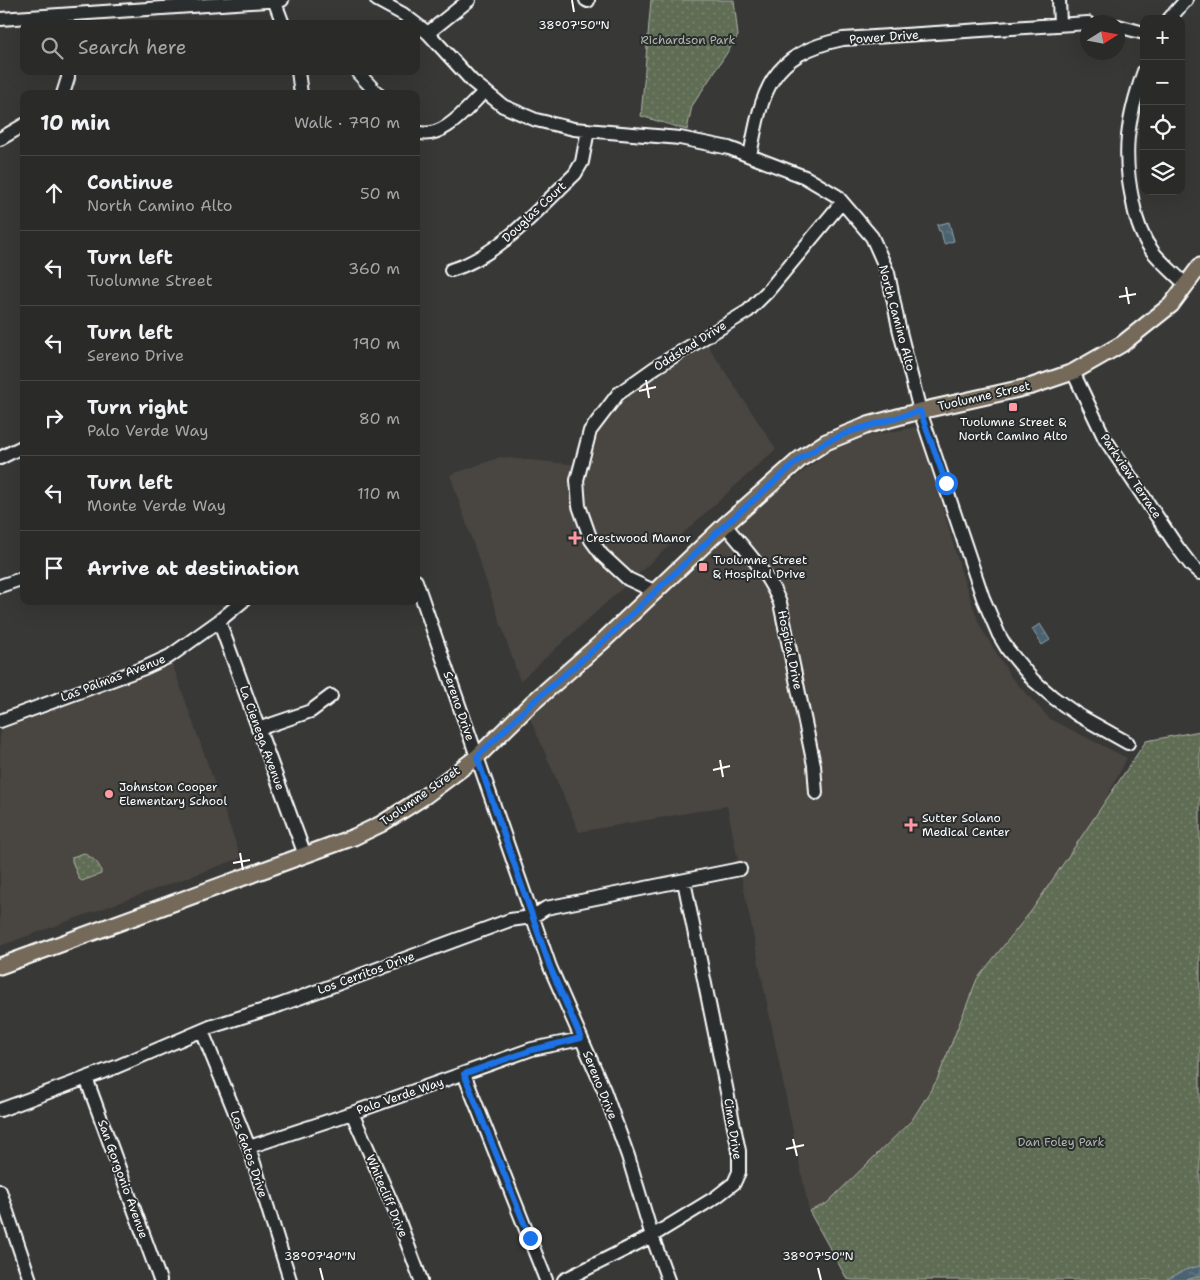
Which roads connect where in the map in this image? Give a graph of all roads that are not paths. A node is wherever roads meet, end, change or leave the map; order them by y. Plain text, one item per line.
1 (277, 0) edge
2 (377, 0) edge
3 (469, 0) edge
4 (1059, 0) edge
5 (1186, 0) edge
6 (1173, 15) edge
7 (0, 19) edge
8 (68, 19) edge
9 (282, 20) edge
10 (411, 20) edge
11 (1080, 23) edge
12 (1060, 24) junction
13 (420, 26) edge
14 (1125, 28) edge
15 (428, 32) junction
16 (1140, 32) edge
17 (68, 75) edge
18 (299, 75) edge
19 (360, 75) edge
20 (1140, 85) edge
21 (64, 90) edge
22 (301, 90) edge
23 (374, 90) edge
24 (485, 92) junction
25 (20, 127) edge
26 (588, 130) junction
27 (420, 132) edge
28 (0, 139) edge
29 (750, 156) junction
30 (842, 202) junction
31 (1200, 266) edge
32 (451, 270) dead end
33 (1186, 285) junction
34 (1073, 372) junction
35 (920, 411) junction
36 (20, 448) edge
37 (0, 458) edge
38 (725, 525) junction
39 (1200, 573) edge
40 (20, 579) edge
41 (0, 586) edge
42 (656, 592) junction
43 (420, 593) edge
44 (238, 605) edge
45 (219, 621) junction
46 (331, 696) dead end
47 (0, 721) edge
48 (258, 729) junction
49 (1128, 743) dead end
50 (477, 757) junction
51 (816, 793) dead end
52 (305, 855) junction
53 (740, 869) dead end
54 (684, 881) junction
55 (532, 917) junction
56 (0, 966) edge
57 (202, 1031) junction
58 (581, 1038) junction
59 (464, 1074) junction
60 (86, 1078) junction
61 (0, 1110) edge
62 (352, 1113) junction
63 (248, 1147) junction
64 (0, 1191) edge
65 (652, 1236) junction
66 (30, 1280) edge
67 (160, 1280) edge
68 (290, 1280) edge
69 (421, 1280) edge
70 (546, 1280) edge
71 (564, 1280) edge
72 (668, 1280) edge

1 - 8 street
1 - 9 street
2 - 10 street, North Camino Alto
3 - 15 street
4 - 12 street
5 - 6 street
7 - 8 street
11 - 12 street, Power Drive
12 - 29 street, Power Drive
13 - 15 street, North Camino Alto
14 - 16 street
15 - 24 street, North Camino Alto
17 - 21 street
18 - 22 street
19 - 23 street
20 - 33 street
24 - 26 street, North Camino Alto
24 - 27 street
25 - 28 street
26 - 29 street, North Camino Alto
26 - 32 street, Douglas Court
29 - 30 street, North Camino Alto
30 - 35 street, North Camino Alto
30 - 42 street, Oddstad Drive
31 - 33 main road, Tuolumne Street
33 - 34 main road, Tuolumne Street
34 - 35 main road, Tuolumne Street
34 - 39 street, Parkview Terrace
35 - 38 main road, Tuolumne Street
35 - 49 street, North Camino Alto
36 - 37 street
38 - 42 main road, Tuolumne Street
38 - 51 street, Hospital Drive
40 - 41 street
42 - 50 main road, Tuolumne Street
43 - 50 street, Sereno Drive
44 - 45 street, Las Palmas Avenue
45 - 47 street, Las Palmas Avenue
45 - 48 street, La Cienega Avenue
46 - 48 street
48 - 52 street, La Cienega Avenue
50 - 52 main road, Tuolumne Street
50 - 55 street, Sereno Drive
52 - 56 main road, Tuolumne Street
53 - 54 street, Los Cerritos Drive
54 - 55 street, Los Cerritos Drive
54 - 65 street, Cima Drive
55 - 57 street, Los Cerritos Drive
55 - 58 street, Sereno Drive
57 - 60 street, Los Cerritos Drive
57 - 63 street, Los Gatos Drive
58 - 59 street, Palo Verde Way
58 - 65 street, Sereno Drive
59 - 62 street, Palo Verde Way
59 - 70 street
60 - 61 street, Los Cerritos Drive
60 - 67 street, San Gorgonio Avenue
62 - 63 street, Palo Verde Way
62 - 69 street, Whitecliff Drive
63 - 68 street, Los Gatos Drive
64 - 66 street
65 - 71 street, Cima Drive
65 - 72 street, Sereno Drive

